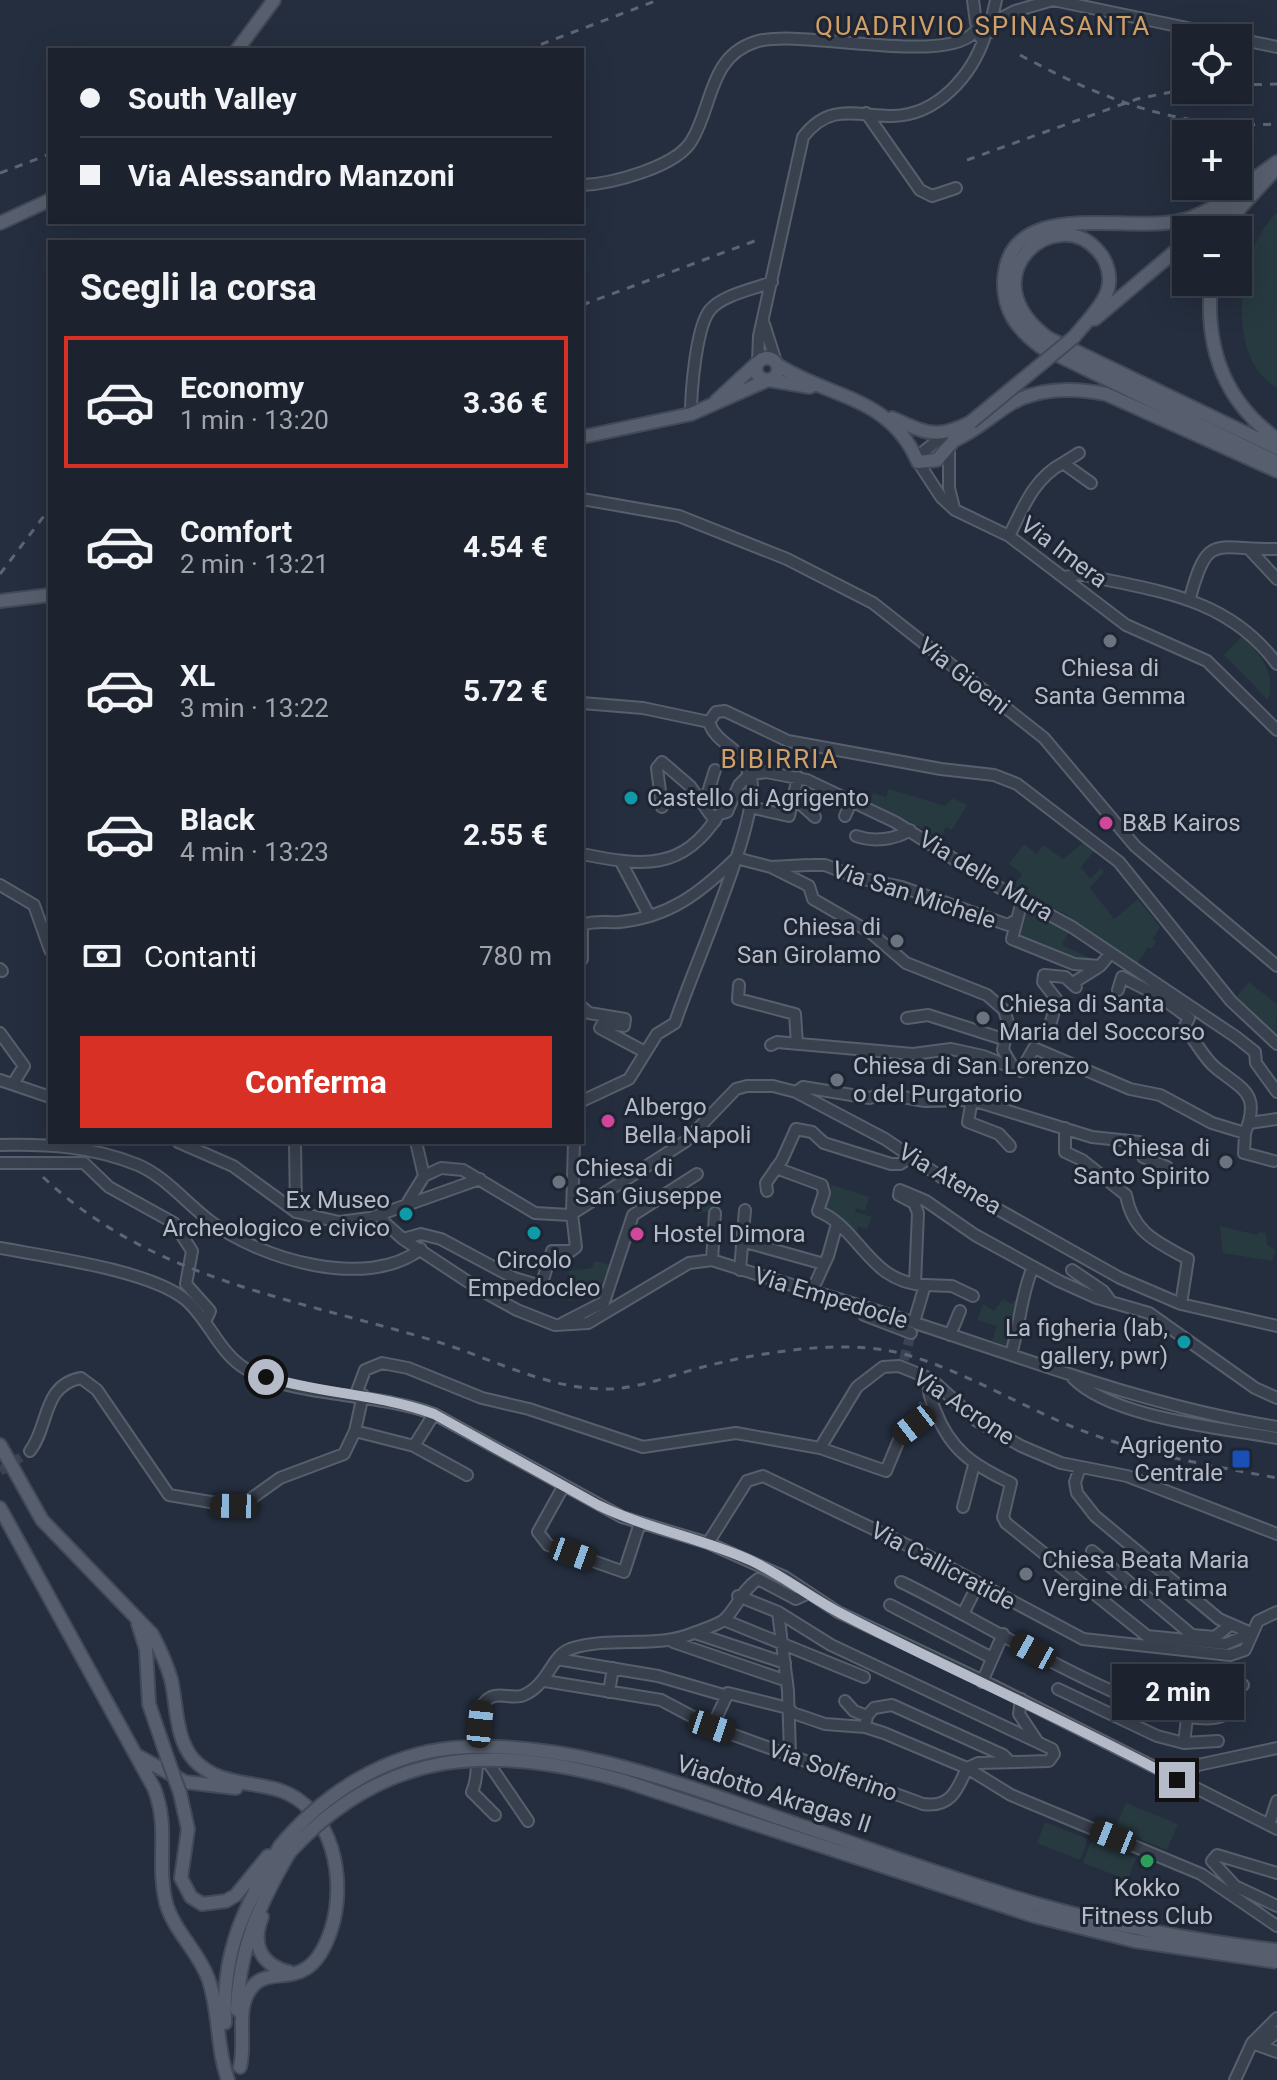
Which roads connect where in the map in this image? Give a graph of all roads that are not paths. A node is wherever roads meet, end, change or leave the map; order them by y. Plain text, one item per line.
1 (274, 0) edge
2 (1053, 0) edge
3 (995, 3) edge
4 (974, 4) edge
5 (1172, 25) edge
6 (985, 27) junction
7 (960, 40) junction
8 (1252, 41) edge
9 (1277, 47) edge
10 (238, 48) edge
11 (975, 62) junction
12 (866, 113) junction
13 (1277, 165) edge
14 (584, 185) edge
15 (956, 188) dead end
16 (48, 201) edge
17 (1217, 216) edge
18 (1235, 216) edge
19 (0, 223) edge
20 (1172, 254) edge
21 (772, 282) junction
22 (1211, 296) edge
23 (764, 318) junction
24 (1074, 337) junction
25 (757, 362) junction
26 (777, 364) junction
27 (768, 380) junction
28 (840, 395) junction
29 (706, 407) junction
30 (691, 414) junction
31 (884, 414) junction
32 (974, 426) junction
33 (584, 437) edge
34 (1277, 439) edge
35 (950, 441) junction
36 (1277, 448) edge
37 (1079, 453) dead end
38 (918, 462) junction
39 (1277, 462) edge
40 (1063, 463) junction
41 (1277, 471) edge
42 (1091, 483) dead end
43 (584, 499) edge
44 (955, 510) junction
45 (1009, 536) junction
46 (1277, 549) edge
47 (1250, 550) junction
48 (1065, 577) junction
49 (1277, 579) edge
50 (48, 595) edge
51 (1190, 598) junction
52 (0, 601) edge
53 (1277, 664) edge
54 (584, 703) edge
55 (709, 722) junction
56 (1277, 730) edge
57 (715, 770) dead end
58 (798, 777) junction
59 (749, 779) junction
60 (795, 799) junction
61 (852, 800) junction
62 (704, 805) junction
63 (662, 807) dead end
64 (750, 807) junction
65 (845, 816) dead end
66 (815, 817) dead end
67 (715, 821) junction
68 (910, 830) junction
69 (856, 836) dead end
70 (1135, 846) junction
71 (584, 854) edge
72 (736, 858) junction
73 (621, 862) junction
74 (1119, 862) junction
75 (771, 867) junction
76 (0, 885) edge
77 (1022, 901) junction
78 (649, 915) junction
79 (1016, 920) junction
80 (584, 926) edge
81 (48, 944) edge
82 (1110, 954) junction
83 (1100, 966) junction
84 (1277, 966) edge
85 (739, 985) dead end
86 (1118, 990) dead end
87 (584, 1009) edge
88 (1187, 1012) junction
89 (907, 1018) dead end
90 (1051, 1022) dead end
91 (0, 1033) edge
92 (1003, 1039) junction
93 (797, 1044) junction
94 (1277, 1044) edge
95 (771, 1045) dead end
96 (645, 1052) junction
97 (1017, 1070) junction
98 (0, 1080) edge
99 (13, 1084) junction
100 (796, 1092) junction
101 (1277, 1092) edge
102 (48, 1096) edge
103 (584, 1100) edge
104 (972, 1100) junction
105 (1277, 1119) edge
106 (1065, 1128) junction
107 (1247, 1128) junction
108 (183, 1144) edge
109 (295, 1144) edge
110 (416, 1144) edge
111 (574, 1144) edge
112 (0, 1145) edge
113 (1010, 1146) dead end
114 (911, 1157) junction
115 (1274, 1161) dead end
116 (0, 1163) edge
117 (1167, 1167) dead end
118 (776, 1168) junction
119 (697, 1174) dead end
120 (424, 1176) junction
121 (480, 1179) junction
122 (767, 1191) dead end
123 (408, 1202) junction
124 (745, 1210) dead end
125 (296, 1212) junction
126 (715, 1213) dead end
127 (572, 1214) junction
128 (375, 1216) junction
129 (837, 1224) junction
130 (742, 1241) junction
131 (412, 1244) junction
132 (0, 1248) edge
133 (712, 1260) junction
134 (826, 1260) junction
135 (1033, 1267) junction
136 (740, 1270) junction
137 (1072, 1270) dead end
138 (920, 1285) junction
139 (811, 1293) junction
140 (973, 1296) dead end
141 (1109, 1299) junction
142 (1181, 1304) junction
143 (960, 1311) dead end
144 (205, 1322) junction
145 (562, 1325) junction
146 (1277, 1326) edge
147 (913, 1328) junction
148 (950, 1335) junction
149 (1011, 1354) junction
150 (1072, 1377) junction
151 (931, 1379) junction
152 (360, 1395) junction
153 (1277, 1398) edge
154 (434, 1414) junction
155 (917, 1420) tunnel mouth
156 (1277, 1427) edge
157 (355, 1431) junction
158 (1277, 1438) edge
159 (0, 1445) edge
160 (414, 1446) junction
161 (820, 1448) junction
162 (30, 1451) tunnel mouth
163 (971, 1463) junction
164 (1080, 1468) junction
165 (467, 1475) dead end
166 (563, 1487) junction
167 (963, 1507) dead end
168 (0, 1508) edge
169 (640, 1523) junction
170 (1277, 1534) edge
171 (708, 1543) junction
172 (1092, 1551) dead end
173 (901, 1582) dead end
174 (978, 1584) junction
175 (809, 1593) junction
176 (738, 1596) junction
177 (890, 1605) dead end
178 (130, 1609) junction
179 (778, 1612) junction
180 (964, 1612) junction
181 (1277, 1612) edge
182 (724, 1620) junction
183 (1230, 1625) junction
184 (695, 1633) junction
185 (1251, 1633) junction
186 (1003, 1634) junction
187 (673, 1642) junction
188 (784, 1645) junction
189 (992, 1658) junction
190 (557, 1659) junction
191 (785, 1663) junction
192 (613, 1668) junction
193 (864, 1677) dead end
194 (545, 1681) junction
195 (787, 1681) junction
196 (982, 1682) junction
197 (1243, 1685) dead end
198 (1058, 1689) dead end
199 (609, 1692) junction
200 (728, 1694) junction
201 (1021, 1699) junction
202 (845, 1701) dead end
203 (788, 1708) junction
204 (1183, 1715) junction
205 (1222, 1716) dead end
206 (866, 1722) junction
207 (712, 1727) junction
208 (1218, 1741) dead end
209 (1038, 1743) junction
210 (1184, 1743) junction
211 (1277, 1748) edge
212 (479, 1751) junction
213 (790, 1754) junction
214 (138, 1756) junction
215 (1009, 1761) junction
216 (967, 1768) junction
217 (1177, 1780) junction
218 (263, 1788) junction
219 (1277, 1801) edge
220 (495, 1815) dead end
221 (528, 1821) dead end
222 (1273, 1827) edge
223 (284, 1849) junction
224 (1277, 1873) edge
225 (1275, 1905) edge
226 (1265, 1919) junction
227 (1277, 1926) edge
228 (1277, 1950) edge
229 (1277, 1962) edge
230 (300, 1973) junction
231 (1277, 2018) edge
232 (1277, 2032) edge
233 (1256, 2044) junction
234 (1277, 2052) edge
235 (241, 2073) edge
236 (229, 2080) edge
237 (1235, 2080) edge

1 - 10 main road
2 - 5 street
2 - 6 street
3 - 6 street
4 - 6 street
6 - 7 street
6 - 11 street
7 - 11 street
7 - 14 street
8 - 9 street
11 - 12 street
12 - 15 street
12 - 21 street
13 - 17 main road
13 - 18 main road
13 - 39 main road
16 - 19 main road
20 - 24 main road
21 - 23 street
21 - 30 street
22 - 34 main road
23 - 25 street
23 - 26 street
24 - 32 main road, bridge
24 - 36 main road
25 - 26 main road
25 - 27 main road
25 - 29 main road
26 - 27 main road
26 - 28 main road, Via Imera
27 - 28 main road, Via Imera
27 - 29 main road
28 - 31 main road, Via Imera
29 - 30 main road
30 - 33 main road
31 - 35 main road
31 - 38 main road, Via Imera
32 - 35 main road
32 - 41 main road
35 - 38 main road
35 - 44 street
37 - 40 street
38 - 44 street, Via Imera
40 - 42 street
40 - 45 street
43 - 70 street, Via Gioeni
44 - 45 street, Via Imera
45 - 48 street, Via Imera
46 - 47 street
47 - 49 street
47 - 51 street
48 - 51 street
48 - 56 street, Via Imera
50 - 52 main road
51 - 53 street
54 - 55 street
55 - 59 street
55 - 74 street
57 - 62 street
58 - 59 street, Via delle Mura
58 - 60 street
58 - 61 street, Via delle Mura
59 - 64 street
59 - 67 street
60 - 64 street
60 - 66 street
61 - 65 street
61 - 68 street, Via delle Mura
62 - 63 street
62 - 67 street
64 - 72 street
67 - 73 street
68 - 69 street
68 - 77 street, Via delle Mura
70 - 74 street
70 - 84 street, Via Gioeni
71 - 73 street
72 - 75 street
72 - 78 street
72 - 96 street
73 - 78 street
74 - 94 street
75 - 79 street, Via San Michele
75 - 92 street
76 - 81 street
77 - 79 street
77 - 82 street, Via delle Mura
78 - 80 street
79 - 83 street
82 - 83 street
82 - 88 street, Via delle Mura
83 - 90 street
85 - 93 street
86 - 88 street
87 - 96 street
88 - 101 street
88 - 107 street
89 - 92 street
91 - 99 street
92 - 97 street
93 - 95 street
93 - 97 street
96 - 103 street
97 - 107 street
98 - 99 street
99 - 102 street
100 - 104 street
100 - 114 street, Via Atenea
100 - 127 street, Via Atenea
104 - 106 street
104 - 113 street
105 - 107 street
106 - 117 street
106 - 142 street
107 - 115 street
108 - 125 street
109 - 125 street
110 - 120 street
111 - 127 street
112 - 131 street
114 - 118 street
114 - 142 street, Via Atenea
116 - 144 street
118 - 122 street
118 - 129 street
119 - 145 street
120 - 121 street
120 - 123 street
121 - 123 street
121 - 127 street
123 - 128 street
124 - 130 street
125 - 128 street
126 - 133 street
127 - 131 street
128 - 131 street
129 - 134 street
129 - 138 street
130 - 134 street
130 - 136 street
131 - 145 street
132 - 144 street
133 - 136 street, Via Empedocle
133 - 145 street
134 - 139 street
135 - 138 street
135 - 141 street
135 - 149 street
136 - 139 street, Via Empedocle
137 - 141 street
138 - 140 street
138 - 147 street
139 - 147 street, Via Empedocle
141 - 153 street
142 - 146 street, Via Atenea
143 - 148 street
144 - 152 street
147 - 148 street, Via Empedocle
148 - 149 street, Via Empedocle
149 - 150 street, Via Empedocle
150 - 156 street, Via Empedocle
150 - 158 street
151 - 161 street, Via Acrone
151 - 163 street
151 - 164 street, Via Acrone
152 - 154 street
152 - 157 street
152 - 161 street, Via Acrone
154 - 160 street
154 - 166 street
155 - 161 street, Via Acrone
157 - 160 street
157 - 162 street
159 - 178 main road
160 - 165 street
163 - 167 street
163 - 185 street
164 - 170 street, Via Acrone
164 - 183 street
166 - 169 street
166 - 169 street
168 - 214 main road
169 - 171 street
171 - 174 street, Via Callicratide
171 - 175 street
172 - 183 street
173 - 180 street
174 - 180 street
174 - 185 street, Via Callicratide
175 - 176 street
175 - 196 street
176 - 179 street
176 - 182 street
177 - 189 street
178 - 218 main road
178 - 223 main road, bridge
179 - 188 street
179 - 209 street
180 - 186 street
181 - 185 street
182 - 184 street
182 - 188 street
183 - 185 street
184 - 187 street
184 - 191 street
186 - 189 street
186 - 204 street
187 - 190 street
187 - 195 street
188 - 191 street
188 - 193 street
189 - 196 street
190 - 192 street
190 - 194 street
191 - 195 street
192 - 199 street
192 - 200 street
194 - 199 street, Via Solferino
194 - 212 street
195 - 203 street
196 - 201 street
197 - 204 street
198 - 210 street
199 - 207 street, Via Solferino
200 - 203 street
200 - 207 street
201 - 209 street
201 - 217 street
202 - 206 street
203 - 206 street
203 - 213 street
204 - 205 street
204 - 210 street
206 - 215 street
206 - 216 street
207 - 213 street, Via Solferino
208 - 210 street
209 - 215 street
211 - 217 street
212 - 220 street
212 - 221 street
213 - 216 street, Via Solferino
214 - 218 main road
214 - 236 main road
215 - 216 street
216 - 226 street
217 - 222 street
218 - 230 main road
219 - 222 street
223 - 228 main road, Viadotto Akragas II, bridge
223 - 229 main road, Viadotto Akragas II, bridge
223 - 230 main road
223 - 235 main road
223 - 236 main road
224 - 225 street
225 - 226 street
226 - 227 street
230 - 235 main road
231 - 233 street
232 - 233 street
233 - 234 street
233 - 237 street

